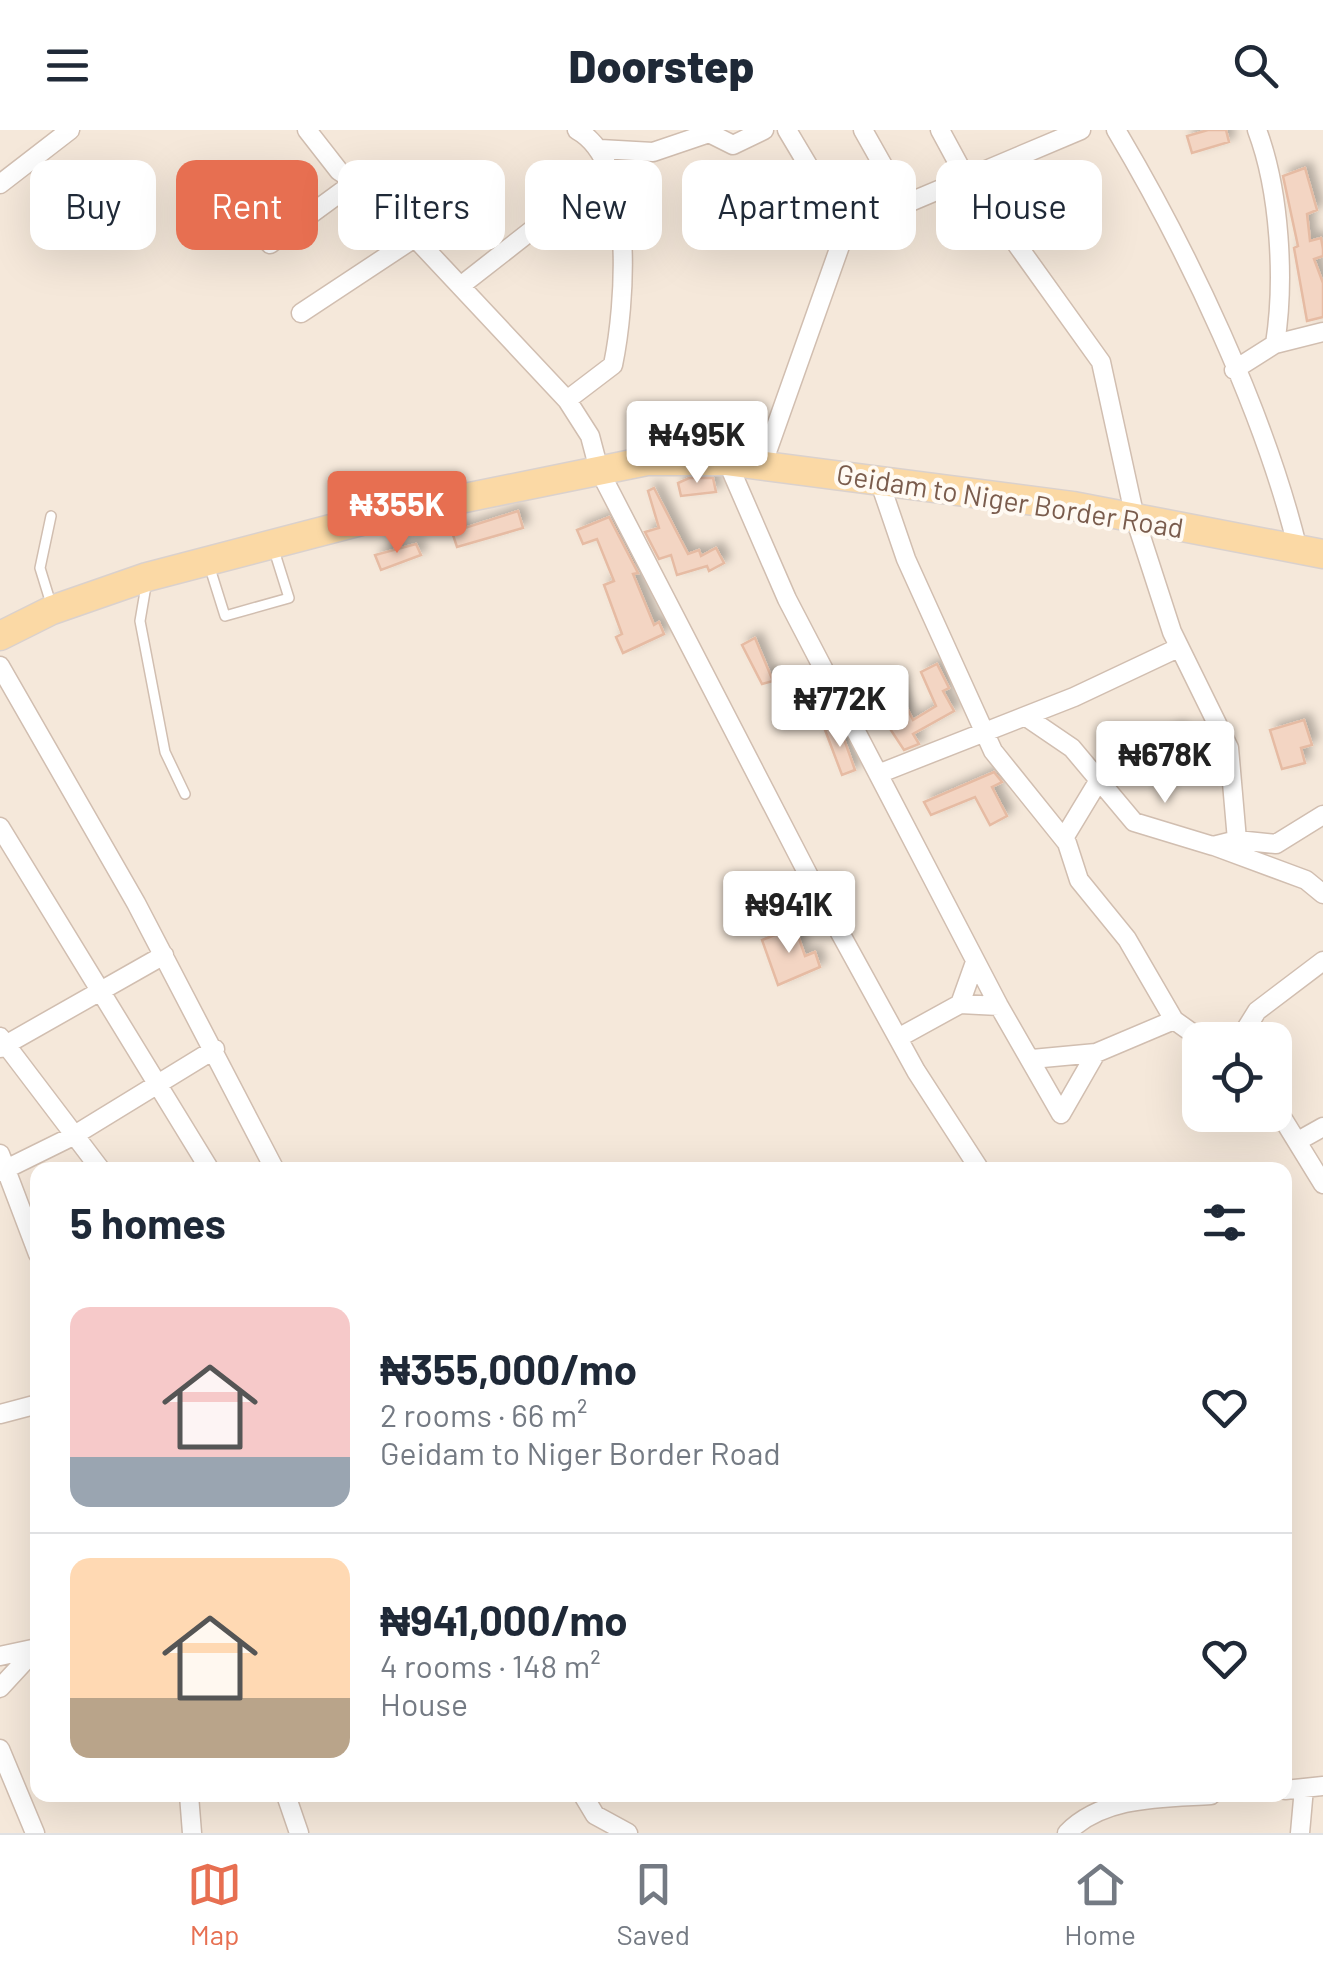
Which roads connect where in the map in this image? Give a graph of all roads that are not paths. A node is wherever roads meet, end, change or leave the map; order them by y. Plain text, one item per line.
1 (70, 130) edge
2 (306, 130) edge
3 (577, 130) edge
4 (764, 130) edge
5 (787, 130) edge
6 (864, 130) edge
7 (940, 130) edge
8 (1081, 130) edge
9 (1116, 130) edge
10 (1257, 130) edge
11 (600, 150) junction
12 (605, 160) edge
13 (805, 160) edge
14 (880, 160) edge
15 (959, 160) edge
16 (1010, 160) edge
17 (338, 170) edge
18 (0, 184) edge
19 (525, 235) edge
20 (395, 250) edge
21 (430, 250) edge
22 (621, 250) edge
23 (839, 250) edge
24 (1021, 250) edge
25 (463, 284) junction
26 (302, 313) dead end
27 (1323, 332) edge
28 (1275, 344) junction
29 (1234, 370) junction
30 (567, 400) junction
31 (728, 462) junction
32 (762, 466) junction
33 (599, 470) junction
34 (879, 480) junction
35 (52, 516) dead end
36 (1135, 518) junction
37 (272, 544) junction
38 (1310, 552) edge
39 (207, 561) junction
40 (147, 578) junction
41 (52, 610) junction
42 (0, 636) edge
43 (1178, 648) junction
44 (0, 666) edge
45 (1025, 716) junction
46 (986, 732) junction
47 (878, 774) junction
48 (1099, 780) junction
49 (185, 794) dead end
50 (1323, 814) edge
51 (0, 827) edge
52 (1064, 838) junction
53 (1237, 840) junction
54 (1213, 846) junction
55 (1323, 894) edge
56 (164, 955) junction
57 (1323, 961) edge
58 (975, 962) junction
59 (101, 994) junction
60 (960, 1004) junction
61 (998, 1006) junction
62 (1174, 1020) junction
63 (1250, 1022) edge
64 (1182, 1026) edge
65 (898, 1038) junction
66 (2, 1043) edge
67 (214, 1049) junction
68 (1096, 1053) junction
69 (1032, 1059) junction
70 (156, 1084) junction
71 (1323, 1127) edge
72 (1292, 1132) edge
73 (73, 1136) junction
74 (1298, 1141) junction
75 (94, 1162) edge
76 (205, 1162) edge
77 (269, 1162) edge
78 (975, 1162) edge
79 (2, 1165) edge
80 (1323, 1184) edge
81 (30, 1234) edge
82 (30, 1406) edge
83 (0, 1414) edge
84 (30, 1650) edge
85 (0, 1656) edge
86 (30, 1656) edge
87 (0, 1688) edge
88 (0, 1749) edge
89 (1304, 1788) edge
90 (190, 1802) edge
91 (288, 1802) edge
92 (588, 1802) edge
93 (1124, 1802) edge
94 (35, 1833) edge
95 (192, 1833) edge
96 (299, 1833) edge
97 (628, 1833) edge
98 (1067, 1833) edge
99 (1300, 1833) edge

1 - 18 street
2 - 17 street
3 - 11 street
4 - 11 street
5 - 13 street
6 - 14 street
7 - 15 street
8 - 16 street
9 - 29 street
10 - 28 street
11 - 12 street
19 - 25 street
20 - 26 street
21 - 25 street
22 - 30 street
23 - 32 street
24 - 36 street
25 - 30 street
27 - 28 street
28 - 29 street
29 - 38 street
30 - 33 street
31 - 32 main road, Geidam to Niger Border Road
31 - 33 main road, Geidam to Niger Border Road
31 - 47 street
32 - 34 main road, Geidam to Niger Border Road
33 - 37 main road, Geidam to Niger Border Road
33 - 65 street
34 - 36 main road, Geidam to Niger Border Road
34 - 46 street
35 - 41 lane
36 - 38 main road, Geidam to Niger Border Road
36 - 43 street
37 - 39 main road, Geidam to Niger Border Road
37 - 39 lane
39 - 40 main road, Geidam to Niger Border Road
40 - 41 main road, Geidam to Niger Border Road
40 - 49 lane
41 - 42 main road, Geidam to Niger Border Road
43 - 45 street
43 - 53 street
44 - 56 street
45 - 46 street
45 - 48 street
46 - 47 street
46 - 52 street
47 - 58 street
48 - 52 street
48 - 54 street
50 - 53 street
51 - 59 street
52 - 62 street
53 - 54 street
54 - 55 street
56 - 59 street
56 - 67 street
57 - 63 street
58 - 60 street
58 - 61 street
59 - 66 street
59 - 70 street
60 - 61 street
60 - 65 street
61 - 69 street
62 - 64 street
62 - 68 street
65 - 78 street
66 - 73 street
67 - 70 street
67 - 77 street
68 - 69 street
68 - 69 street
70 - 73 street
70 - 76 street
71 - 74 street
72 - 74 street
73 - 75 street
73 - 79 street
74 - 80 street
79 - 81 street
82 - 83 street
84 - 85 street
86 - 87 street
88 - 94 street
89 - 99 street
90 - 95 street
91 - 96 street
92 - 97 street
93 - 98 street

